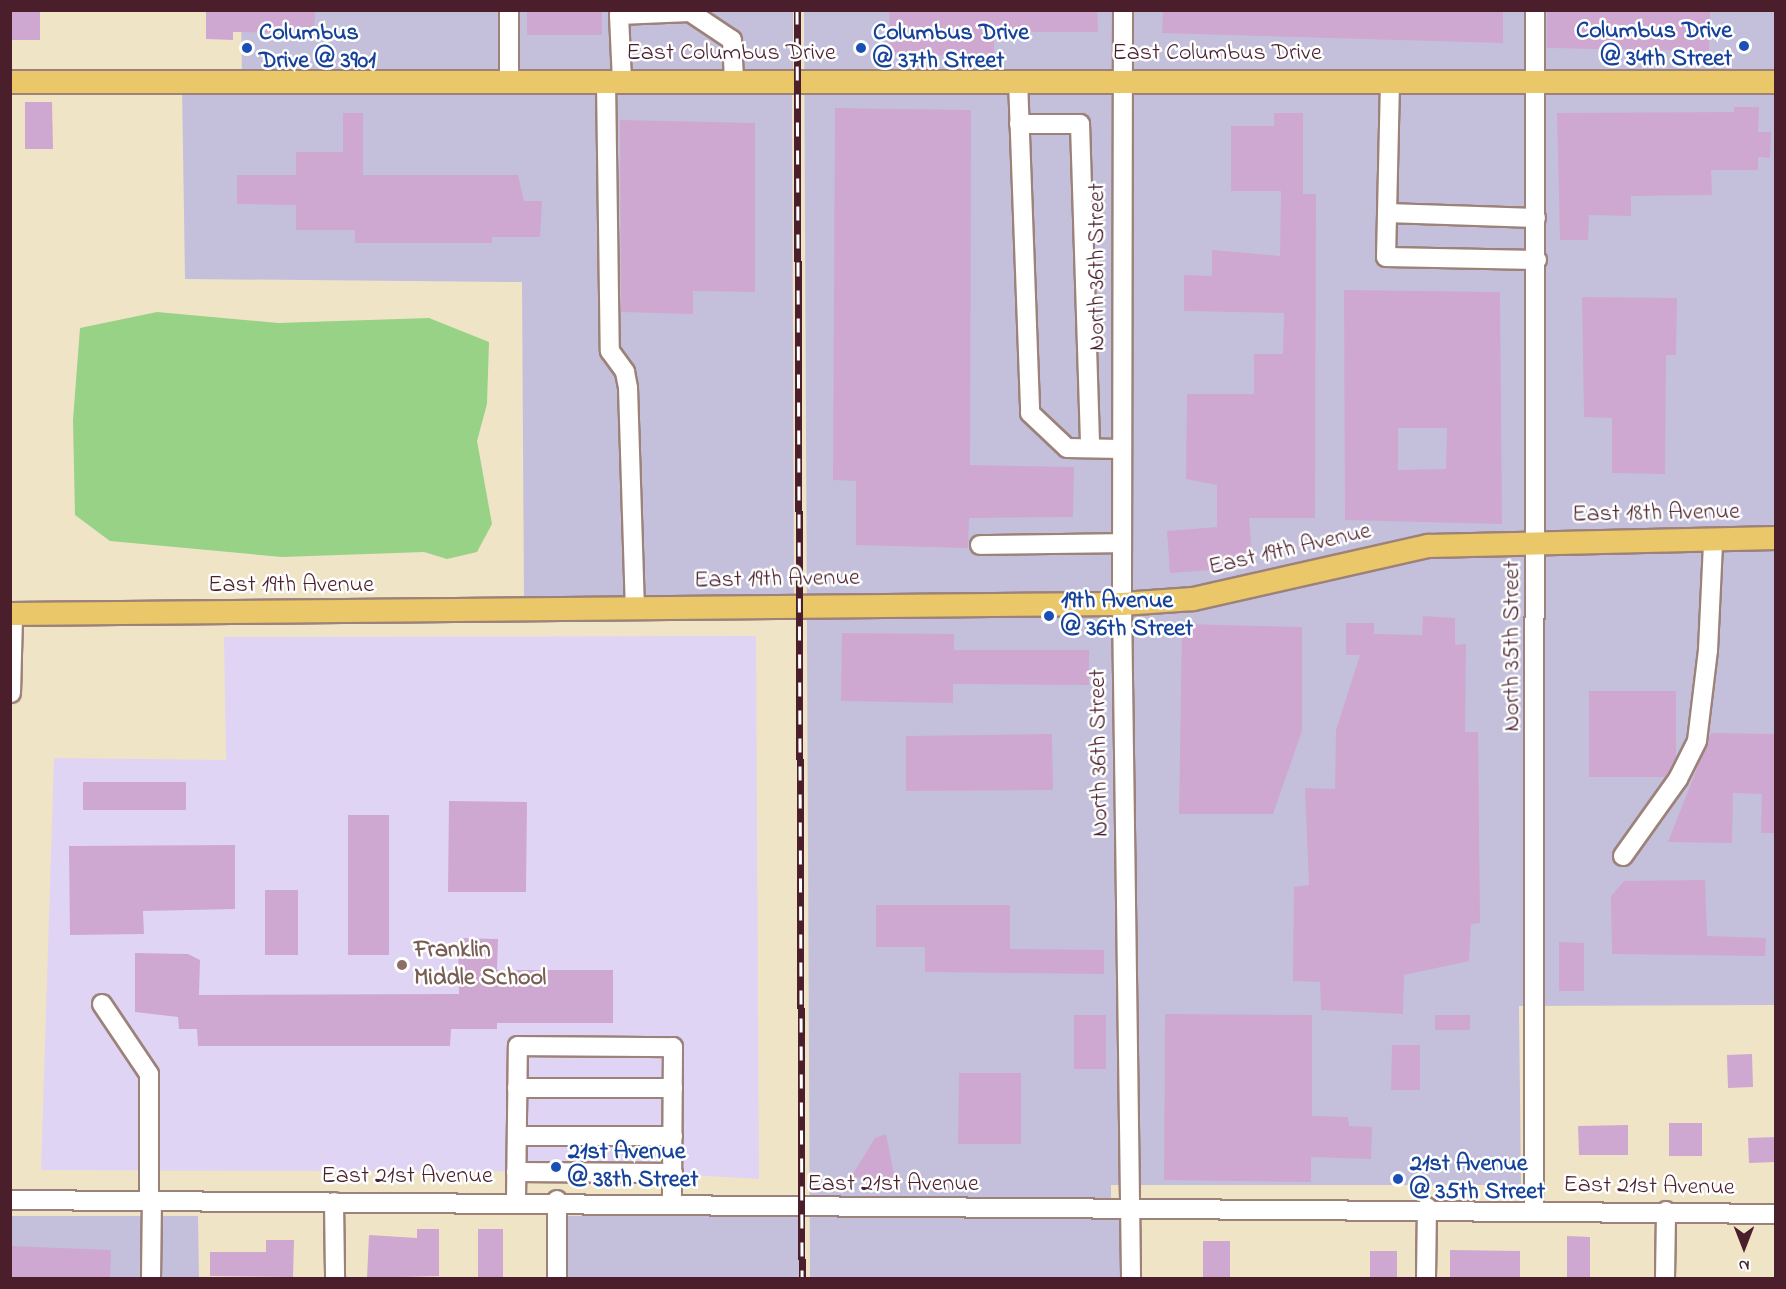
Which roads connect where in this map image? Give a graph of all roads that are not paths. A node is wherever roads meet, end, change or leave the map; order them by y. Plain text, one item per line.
1 (509, 10) edge
2 (1123, 10) edge
3 (1535, 10) edge
4 (1018, 80) junction
5 (1123, 80) junction
6 (509, 81) junction
7 (614, 81) junction
8 (734, 81) junction
9 (10, 82) edge
10 (1390, 82) junction
11 (1776, 82) edge
12 (1535, 83) junction
13 (1019, 124) junction
14 (1387, 213) junction
15 (1536, 218) junction
16 (1538, 260) junction
17 (1090, 448) junction
18 (1122, 449) junction
19 (1776, 538) edge
20 (1538, 542) junction
21 (1713, 542) junction
22 (1122, 543) junction
23 (980, 546) dead end
24 (1122, 604) junction
25 (635, 610) junction
26 (12, 614) edge
27 (11, 693) edge
28 (1623, 856) dead end
29 (102, 1004) dead end
30 (517, 1088) junction
31 (673, 1088) junction
32 (517, 1136) junction
33 (673, 1136) junction
34 (516, 1172) junction
35 (673, 1173) junction
36 (150, 1199) junction
37 (10, 1200) edge
38 (516, 1200) junction
39 (557, 1200) junction
40 (334, 1202) junction
41 (672, 1204) junction
42 (1427, 1207) junction
43 (1129, 1209) junction
44 (1534, 1209) junction
45 (1666, 1211) junction
46 (1776, 1214) edge
47 (151, 1278) edge
48 (334, 1278) edge
49 (557, 1278) edge
50 (1131, 1278) edge
51 (1426, 1278) edge
52 (1665, 1278) edge

1 - 6 street
2 - 5 street, North 36th Street
3 - 12 street, North 35th Street
4 - 5 main road, East Columbus Drive
4 - 8 main road, East Columbus Drive
4 - 13 street
5 - 10 main road, East Columbus Drive
5 - 18 street, North 36th Street
6 - 7 main road, East Columbus Drive
6 - 9 main road, East Columbus Drive
7 - 8 main road, East Columbus Drive
7 - 8 street
7 - 25 street
10 - 12 main road, East Columbus Drive
10 - 14 street
11 - 12 main road, East Columbus Drive
12 - 15 street, North 35th Street
13 - 17 street
13 - 17 street
14 - 15 street
14 - 16 street
15 - 16 street, North 35th Street
16 - 20 street, North 35th Street
17 - 18 street
18 - 22 street, North 36th Street
19 - 21 main road, East 18th Avenue
20 - 21 main road, East 18th Avenue
20 - 24 main road, East 19th Avenue
20 - 44 street, North 35th Street
21 - 28 street
22 - 23 street
22 - 24 street, North 36th Street
24 - 25 main road, East 19th Avenue
24 - 43 street, North 36th Street
25 - 26 main road, East 19th Avenue
26 - 27 street
29 - 36 street
30 - 31 street
30 - 31 street
30 - 32 street
31 - 33 street
32 - 33 street
32 - 34 street
33 - 35 street
34 - 35 street
34 - 38 street
35 - 41 street
36 - 37 street, East 21st Avenue
36 - 40 street, East 21st Avenue
36 - 47 street
38 - 39 street, East 21st Avenue
38 - 40 street, East 21st Avenue
39 - 41 street, East 21st Avenue
39 - 49 street
40 - 48 street
41 - 43 street, East 21st Avenue
42 - 43 street, East 21st Avenue
42 - 44 street, East 21st Avenue
42 - 51 street
43 - 50 street, North 36th Street
44 - 45 street, East 21st Avenue
45 - 46 street, East 21st Avenue
45 - 52 street

